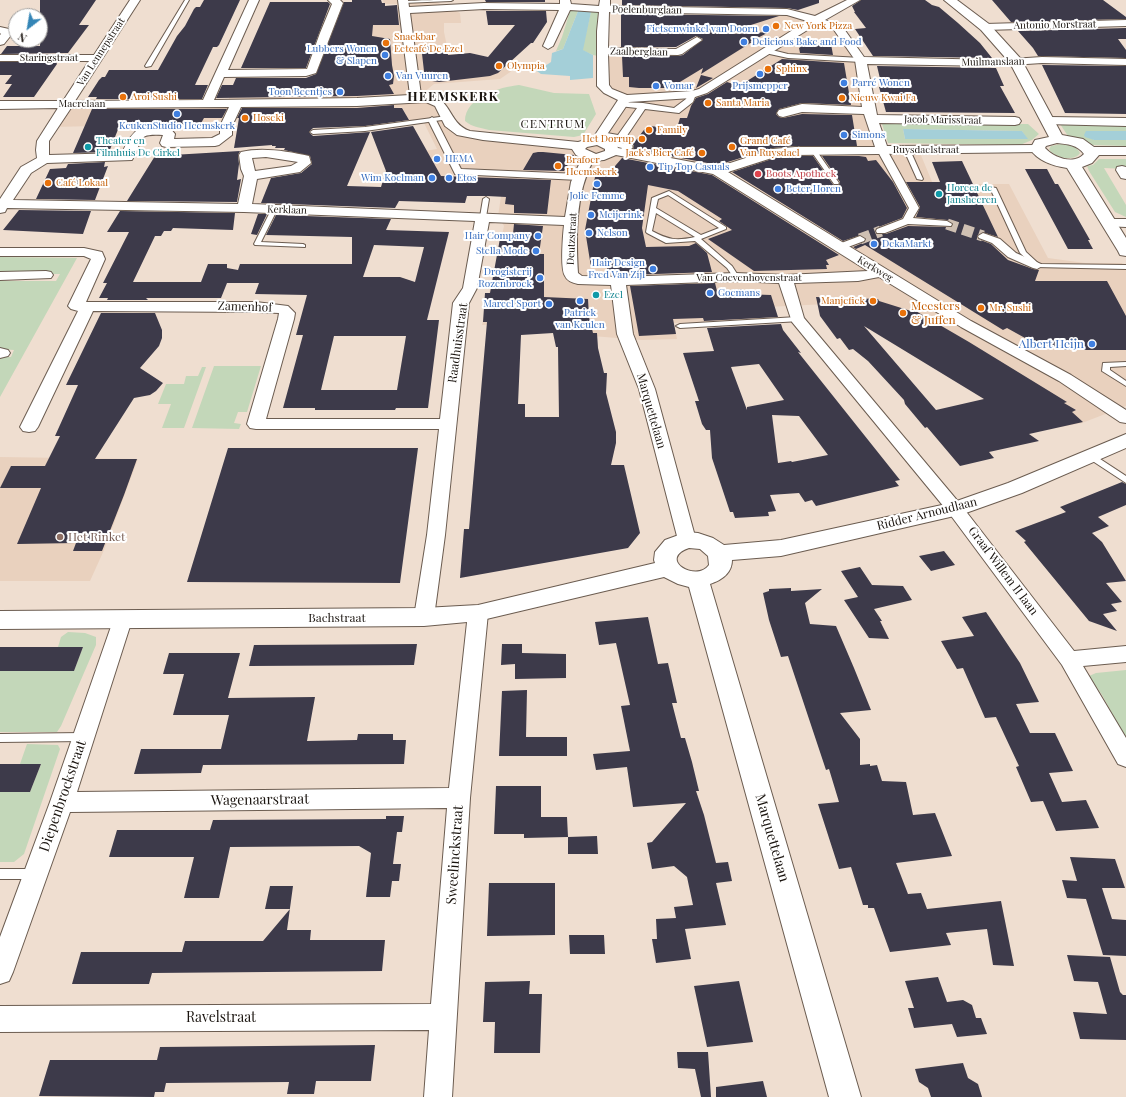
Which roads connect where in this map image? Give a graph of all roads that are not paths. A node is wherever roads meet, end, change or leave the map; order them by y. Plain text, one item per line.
1 (135, 0) edge
2 (187, 0) edge
3 (254, 0) edge
4 (333, 0) edge
5 (451, 0) edge
6 (856, 0) edge
7 (954, 0) edge
8 (422, 1) edge
9 (403, 4) edge
10 (565, 4) edge
11 (605, 5) edge
12 (816, 20) junction
13 (1126, 23) edge
14 (985, 27) junction
15 (0, 30) edge
16 (697, 40) dead end
17 (0, 42) edge
18 (548, 46) dead end
19 (602, 51) junction
20 (768, 51) junction
21 (0, 58) edge
22 (98, 58) junction
23 (861, 60) junction
24 (1016, 62) junction
25 (1126, 62) edge
26 (148, 66) dead end
27 (220, 74) junction
28 (692, 94) junction
29 (416, 99) junction
30 (624, 101) junction
31 (207, 103) junction
32 (67, 104) junction
33 (236, 104) junction
34 (0, 105) edge
35 (643, 106) junction
36 (783, 113) dead end
37 (870, 115) junction
38 (447, 118) junction
39 (432, 120) junction
40 (1015, 121) dead end
41 (1049, 121) junction
42 (1126, 122) edge
43 (313, 132) dead end
44 (599, 138) junction
45 (620, 138) junction
46 (1057, 139) junction
47 (1037, 149) junction
48 (882, 150) junction
49 (907, 150) junction
50 (814, 151) junction
51 (1090, 151) junction
52 (1126, 151) edge
53 (584, 152) junction
54 (618, 152) junction
55 (44, 159) junction
56 (1073, 164) junction
57 (718, 171) junction
58 (251, 176) dead end
59 (579, 177) junction
60 (920, 180) dead end
61 (836, 183) dead end
62 (993, 188) dead end
63 (486, 199) dead end
64 (2, 207) edge
65 (244, 208) junction
66 (653, 209) junction
67 (274, 210) junction
68 (483, 217) junction
69 (571, 221) junction
70 (907, 221) junction
71 (1109, 223) junction
72 (1126, 223) edge
73 (947, 224) tunnel mouth
74 (881, 231) tunnel mouth
75 (983, 236) tunnel mouth
76 (698, 238) junction
77 (860, 239) tunnel mouth
78 (303, 246) dead end
79 (840, 248) junction
80 (1126, 251) edge
81 (0, 252) edge
82 (1037, 266) junction
83 (1126, 267) edge
84 (880, 272) junction
85 (46, 275) dead end
86 (0, 276) edge
87 (736, 277) junction
88 (785, 278) junction
89 (618, 281) junction
90 (88, 306) junction
91 (797, 319) junction
92 (680, 326) dead end
93 (1126, 364) edge
94 (1126, 384) edge
95 (1126, 418) edge
96 (447, 424) junction
97 (29, 427) dead end
98 (1126, 440) edge
99 (1091, 456) junction
100 (1126, 480) edge
101 (955, 509) junction
102 (687, 540) junction
103 (719, 554) junction
104 (668, 568) junction
105 (698, 580) junction
106 (478, 613) junction
107 (424, 617) junction
108 (0, 620) edge
109 (122, 620) junction
110 (1126, 654) edge
111 (1069, 659) junction
112 (83, 737) junction
113 (0, 738) edge
114 (1126, 758) edge
115 (459, 798) junction
116 (62, 802) junction
117 (0, 874) edge
118 (36, 874) junction
119 (0, 972) edge
120 (443, 1017) junction
121 (0, 1019) edge
122 (438, 1097) edge
123 (845, 1097) edge

1 - 22 street, Van Lennepstraat
2 - 26 lane
3 - 27 street
4 - 27 street
5 - 8 lane
6 - 12 street
7 - 14 street
8 - 9 lane
9 - 10 street, Poelenburglaan
9 - 29 street
10 - 11 street, Poelenburglaan
10 - 18 street
11 - 12 street, Poelenburglaan
11 - 19 street, Zaalberglaan
12 - 20 street
12 - 23 street, Poelenburglaan
13 - 14 street, Antonio Morstraat
14 - 24 street
15 - 17 street
16 - 19 street, Zaalberglaan
19 - 30 street, Zaalberglaan
20 - 23 street
20 - 28 street
21 - 22 street, Staringstraat
22 - 32 street, Van Lennepstraat
23 - 24 street, Muilmanslaan
23 - 37 street
24 - 25 street, Muilmanslaan
24 - 41 street
27 - 31 street
28 - 30 street
28 - 35 street
29 - 33 street, Maerelaan
29 - 38 street, Maerelaan
30 - 35 street
30 - 44 street
31 - 32 street, Maerelaan
31 - 33 street, Maerelaan
32 - 34 street, Maerelaan
32 - 55 street, Van Lennepstraat
33 - 55 street
35 - 45 street
36 - 37 street, Jacob Marisstraat
37 - 40 street, Jacob Marisstraat
37 - 48 street
38 - 39 lane
38 - 53 street
39 - 43 lane
39 - 59 street
41 - 42 street
41 - 46 street
44 - 45 street
44 - 53 street
44 - 54 street
45 - 54 street
46 - 47 street
46 - 51 street
47 - 49 street, Ruysdaelstraat
47 - 56 street
48 - 49 street, Ruysdaelstraat
48 - 50 street, Ruysdaelstraat
48 - 70 street
49 - 60 lane
50 - 57 street, Ruysdaelstraat
50 - 61 lane
51 - 52 street
51 - 56 street
53 - 54 street
53 - 59 street, Deutzstraat
54 - 57 street, Kerkweg
55 - 64 street
56 - 71 street
57 - 79 street, Kerkweg
58 - 65 street
59 - 69 street, Deutzstraat
62 - 82 lane
63 - 68 lane
64 - 65 street, Kerklaan
65 - 67 street, Kerklaan
66 - 76 lane
66 - 76 lane
66 - 76 lane
67 - 68 street, Kerklaan
67 - 78 lane
68 - 69 street, Kerklaan
68 - 96 street, Raadhuisstraat
69 - 89 street, Deutzstraat
70 - 73 street
70 - 74 street
71 - 72 street
71 - 80 street
75 - 82 street
76 - 87 lane
77 - 79 street
79 - 84 street, Kerkweg
81 - 90 street
82 - 83 lane
84 - 88 street, Van Coevenhovenstraat
84 - 95 street, Kerkweg
85 - 86 street
87 - 88 street, Van Coevenhovenstraat
87 - 89 street, Van Coevenhovenstraat
88 - 91 street, Graaf Willem II laan
89 - 102 street, Marquettelaan
90 - 96 street, Zamenhof
90 - 97 street
91 - 92 lane
91 - 101 street, Graaf Willem II laan
93 - 94 lane
96 - 107 street, Raadhuisstraat
98 - 99 street, Ridder Arnoudlaan
99 - 100 lane
99 - 101 street, Ridder Arnoudlaan
101 - 103 street, Ridder Arnoudlaan
101 - 111 street, Graaf Willem II laan
102 - 103 street
102 - 104 street
103 - 105 street
104 - 105 street
104 - 106 street, Bachstraat
105 - 123 street, Marquettelaan
106 - 107 street, Bachstraat
106 - 115 street, Sweelinckstraat
107 - 109 street, Bachstraat
108 - 109 street, Bachstraat
109 - 112 street, Diepenbrockstraat
110 - 111 street
111 - 114 street, Graaf Willem II laan
112 - 113 lane
112 - 116 street, Diepenbrockstraat
115 - 116 street, Wagenaarstraat
115 - 120 street, Sweelinckstraat
116 - 118 street, Diepenbrockstraat
117 - 118 lane
118 - 119 street, Diepenbrockstraat
120 - 121 street, Ravelstraat
120 - 122 street, Sweelinckstraat

